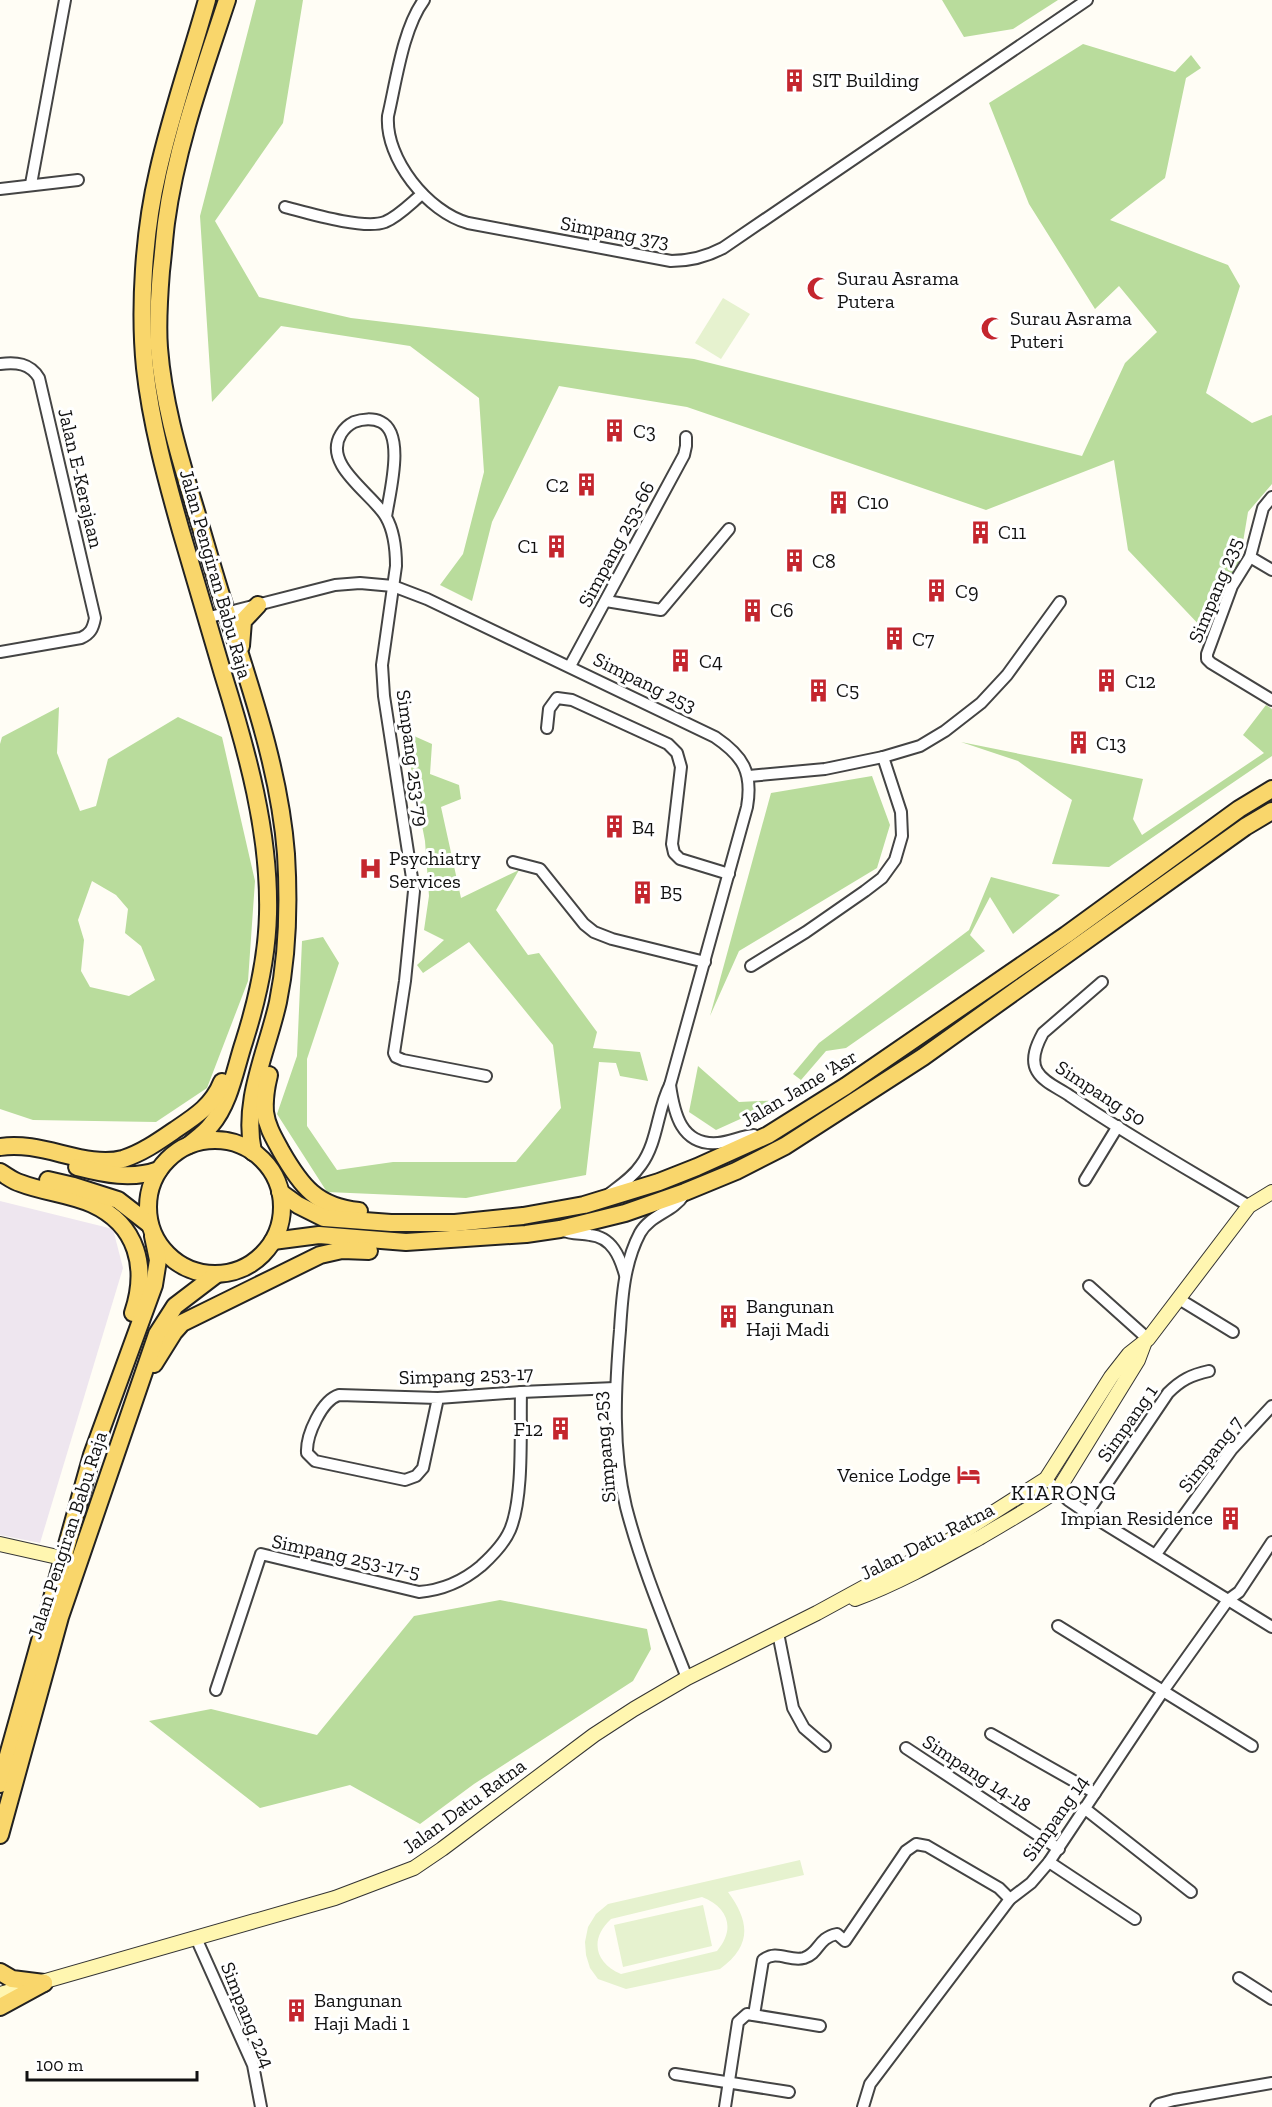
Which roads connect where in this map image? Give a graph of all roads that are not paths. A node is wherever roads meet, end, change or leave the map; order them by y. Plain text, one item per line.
1 (65, 0) edge
2 (207, 0) edge
3 (227, 0) edge
4 (424, 0) edge
5 (1087, 0) edge
6 (78, 180) dead end
7 (31, 184) junction
8 (0, 189) edge
9 (422, 194) junction
10 (285, 207) dead end
11 (0, 364) edge
12 (686, 437) dead end
13 (1272, 497) edge
14 (386, 517) junction
15 (729, 530) dead end
16 (1250, 557) junction
17 (1272, 570) edge
18 (393, 586) junction
19 (606, 601) junction
20 (1060, 602) dead end
21 (258, 604) junction
22 (226, 612) junction
23 (206, 618) junction
24 (0, 652) edge
25 (241, 657) junction
26 (570, 666) junction
27 (1272, 700) edge
28 (547, 728) dead end
29 (883, 757) junction
30 (748, 777) junction
31 (1272, 789) edge
32 (1272, 811) edge
33 (513, 862) dead end
34 (729, 873) junction
35 (705, 962) junction
36 (751, 966) dead end
37 (1102, 982) dead end
38 (278, 1001) junction
39 (256, 1005) junction
40 (486, 1076) dead end
41 (670, 1085) junction
42 (1086, 1107) junction
43 (1079, 1118) dead end
44 (1118, 1126) junction
45 (768, 1135) junction
46 (189, 1145) junction
47 (0, 1148) edge
48 (253, 1152) junction
49 (159, 1170) junction
50 (0, 1171) edge
51 (1085, 1180) dead end
52 (280, 1192) junction
53 (685, 1192) junction
54 (1272, 1192) edge
55 (602, 1199) junction
56 (1249, 1206) junction
57 (425, 1224) junction
58 (560, 1229) junction
59 (152, 1230) junction
60 (273, 1241) junction
61 (406, 1242) junction
62 (217, 1274) junction
63 (625, 1276) junction
64 (1089, 1286) dead end
65 (1179, 1299) junction
66 (1233, 1332) dead end
67 (1147, 1341) junction
68 (1209, 1371) dead end
69 (116, 1387) junction
70 (615, 1388) junction
71 (521, 1392) junction
72 (137, 1395) junction
73 (438, 1398) junction
74 (1272, 1406) edge
75 (1046, 1479) junction
76 (1058, 1490) junction
77 (1087, 1513) junction
78 (1272, 1542) edge
79 (0, 1544) edge
80 (1156, 1554) junction
81 (62, 1558) junction
82 (1228, 1600) junction
83 (817, 1613) junction
84 (1058, 1626) dead end
85 (1272, 1627) edge
86 (778, 1633) junction
87 (687, 1678) junction
88 (216, 1690) dead end
89 (1163, 1691) junction
90 (991, 1734) dead end
91 (825, 1746) dead end
92 (1252, 1746) dead end
93 (906, 1748) dead end
94 (0, 1784) edge
95 (1095, 1793) junction
96 (1084, 1808) junction
97 (0, 1835) edge
98 (1059, 1849) junction
99 (1049, 1862) junction
100 (1191, 1892) dead end
101 (1010, 1899) junction
102 (1135, 1919) dead end
103 (196, 1938) junction
104 (0, 1971) edge
105 (1239, 1978) dead end
106 (44, 1983) junction
107 (0, 1994) edge
108 (1272, 1999) edge
109 (0, 2007) edge
110 (754, 2016) junction
111 (820, 2026) dead end
112 (675, 2074) dead end
113 (729, 2083) junction
114 (1272, 2083) edge
115 (789, 2092) dead end
116 (261, 2107) edge
117 (725, 2107) edge
118 (863, 2107) edge
119 (1156, 2107) edge

1 - 7 street
2 - 23 main road, Jalan Pengiran Babu Raja
3 - 22 main road, Jalan Pengiran Babu Raja
4 - 9 street, Simpang 373
5 - 9 street, Simpang 373
6 - 7 street
7 - 8 street
9 - 10 street
11 - 24 street, Jalan E-Kerajaan
12 - 19 street, Simpang 253-66
13 - 16 street, Simpang 235
14 - 14 street
14 - 18 street
15 - 19 street
16 - 17 street
16 - 27 street, Simpang 235
18 - 21 street, Simpang 253
18 - 26 street, Simpang 253
18 - 40 street, Simpang 253-79
19 - 26 street, Simpang 253-66
20 - 29 street
21 - 22 street, Simpang 253
21 - 25 main road
22 - 23 street, Simpang 253
22 - 25 main road, Jalan Pengiran Babu Raja
23 - 39 main road, Jalan Pengiran Babu Raja
25 - 38 main road, Jalan Pengiran Babu Raja
26 - 30 street, Simpang 253
28 - 34 street
29 - 30 street
29 - 36 street
30 - 34 street
31 - 45 main road, Jalan Jame 'Asr
32 - 53 main road, Jalan Jame 'Asr
33 - 35 street
34 - 35 street
35 - 41 street
37 - 42 street, Simpang 50
38 - 48 main road, Jalan Pengiran Babu Raja
38 - 57 main road
39 - 46 main road, Jalan Pengiran Babu Raja
39 - 47 main road
41 - 45 street
41 - 55 street
42 - 43 street
42 - 44 street, Simpang 50
44 - 51 street
44 - 56 street, Simpang 50
45 - 55 main road, Jalan Jame 'Asr
46 - 48 main road
46 - 49 main road
47 - 49 main road
48 - 52 main road
49 - 59 main road
50 - 59 main road
50 - 69 main road
52 - 57 main road, Jalan Jame 'Asr
52 - 60 main road
53 - 58 main road, Jalan Jame 'Asr
53 - 63 street, Simpang 253
54 - 56 main road, Jalan Datu Ratna
55 - 57 main road, Jalan Jame 'Asr
56 - 65 main road, Jalan Datu Ratna
58 - 61 main road, Jalan Jame 'Asr
58 - 63 street, Simpang 253
59 - 62 main road
59 - 69 main road, Jalan Pengiran Babu Raja
60 - 61 main road, Jalan Jame 'Asr
60 - 62 main road
61 - 72 main road
62 - 72 main road, Jalan Pengiran Babu Raja
63 - 70 street, Simpang 253
64 - 67 street
65 - 66 street
65 - 67 main road, Jalan Datu Ratna
67 - 75 main road, Jalan Datu Ratna
67 - 76 main road, Jalan Datu Ratna
68 - 77 street, Simpang 1
69 - 81 main road, Jalan Pengiran Babu Raja
70 - 71 street, Simpang 253-17
70 - 87 street, Simpang 253
71 - 73 street, Simpang 253-17
71 - 88 street, Simpang 253-17-5
72 - 97 main road, Jalan Pengiran Babu Raja
73 - 73 street, Simpang 253-17
74 - 80 street, Simpang 7
75 - 76 street
75 - 83 main road, Jalan Datu Ratna
76 - 77 street
76 - 83 main road, Jalan Datu Ratna
77 - 80 street
78 - 82 street, Simpang 14
79 - 81 main road
80 - 82 street
81 - 94 main road, Jalan Pengiran Babu Raja
82 - 85 street
82 - 89 street, Simpang 14
83 - 86 main road, Jalan Datu Ratna
84 - 89 street
86 - 87 main road, Jalan Datu Ratna
86 - 91 street
87 - 103 main road, Jalan Datu Ratna
89 - 92 street
89 - 95 street, Simpang 14
90 - 95 street
93 - 98 street, Simpang 14-18
95 - 96 street, Simpang 14
96 - 98 street, Simpang 14
96 - 100 street
98 - 99 street, Simpang 14
99 - 101 street, Simpang 14
99 - 102 street
101 - 110 street
101 - 118 street, Simpang 14
103 - 106 main road, Jalan Datu Ratna
103 - 116 street, Simpang 224
104 - 106 main road
105 - 108 street
106 - 107 main road, Jalan Datu Ratna
106 - 109 main road
110 - 111 street
110 - 113 street
112 - 113 street
113 - 115 street
113 - 117 street
114 - 119 street

